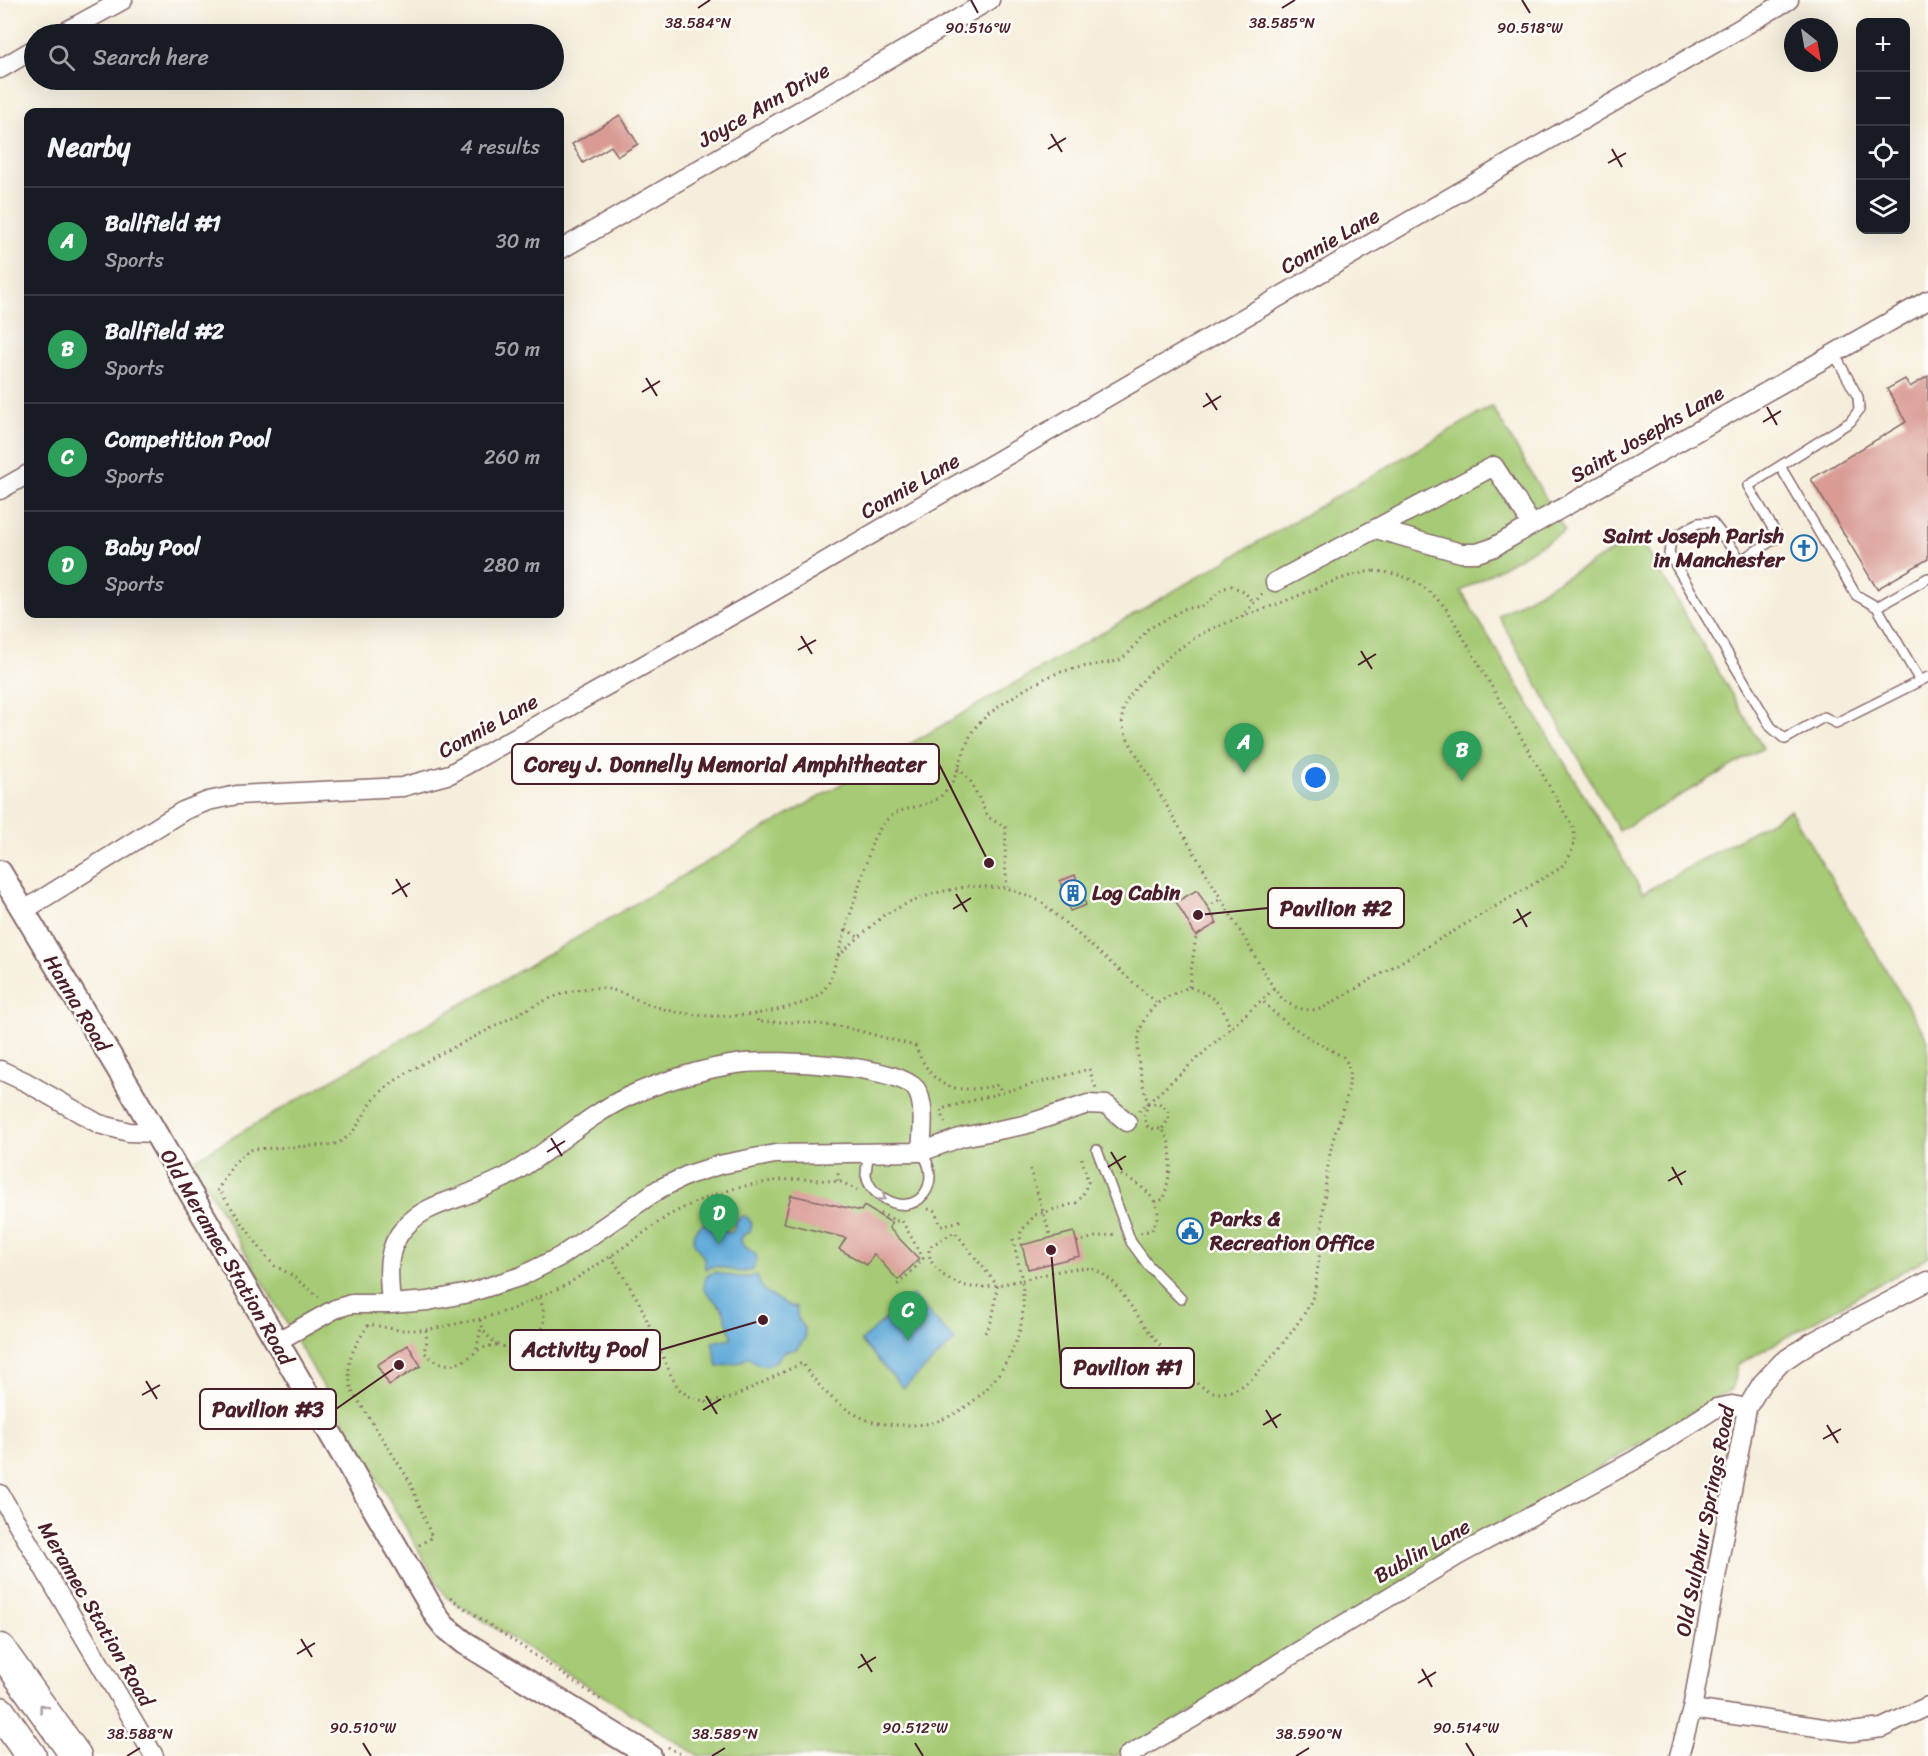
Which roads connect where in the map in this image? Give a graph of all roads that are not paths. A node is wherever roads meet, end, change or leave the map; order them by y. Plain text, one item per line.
1 (123, 0) edge
2 (990, 0) edge
3 (1789, 0) edge
4 (79, 24) edge
5 (24, 55) edge
6 (0, 69) edge
7 (564, 248) edge
8 (1928, 300) edge
9 (1834, 354) junction
10 (1780, 466) junction
11 (24, 476) edge
12 (0, 490) edge
13 (1532, 525) junction
14 (1376, 528) junction
15 (1928, 578) edge
16 (1275, 582) road end
17 (1877, 607) junction
18 (1924, 679) edge
19 (0, 872) edge
20 (23, 911) junction
21 (0, 1070) edge
22 (1127, 1122) road end
23 (155, 1133) junction
24 (1098, 1150) dead end
25 (869, 1152) junction
26 (921, 1152) junction
27 (1928, 1281) edge
28 (1181, 1299) dead end
29 (391, 1304) junction
30 (276, 1342) junction
31 (1747, 1408) junction
32 (0, 1494) edge
33 (0, 1649) edge
34 (1928, 1706) edge
35 (1692, 1709) junction
36 (0, 1712) edge
37 (657, 1751) edge
38 (31, 1756) edge
39 (76, 1756) edge
40 (154, 1756) edge
41 (1127, 1756) edge
42 (1679, 1756) edge

1 - 4 street
2 - 7 street, Joyce Ann Drive
3 - 20 street, Connie Lane
5 - 6 street
8 - 9 street, Saint Josephs Lane
9 - 10 lane
9 - 13 street, Saint Josephs Lane
10 - 17 lane
10 - 18 lane
11 - 12 street
13 - 14 street, Saint Josephs Lane
13 - 14 street
14 - 16 street
15 - 17 lane
17 - 18 lane
19 - 20 street, Hanna Road
20 - 23 street, Hanna Road
21 - 23 street, Old Meramec Station Road
22 - 26 street
23 - 30 street, Old Meramec Station Road
24 - 28 lane
25 - 26 street
25 -> 26 lane
25 - 29 street
26 - 29 street
27 - 31 street, Old Sulphur Springs Road
29 - 30 street
30 - 37 street, Old Meramec Station Road
31 - 35 street, Old Sulphur Springs Road
31 - 41 street, Bublin Lane
32 - 40 street, Meramec Station Road
39 -> 33 highway
34 - 35 street
35 - 42 street, Old Sulphur Springs Road
36 - 38 highway

